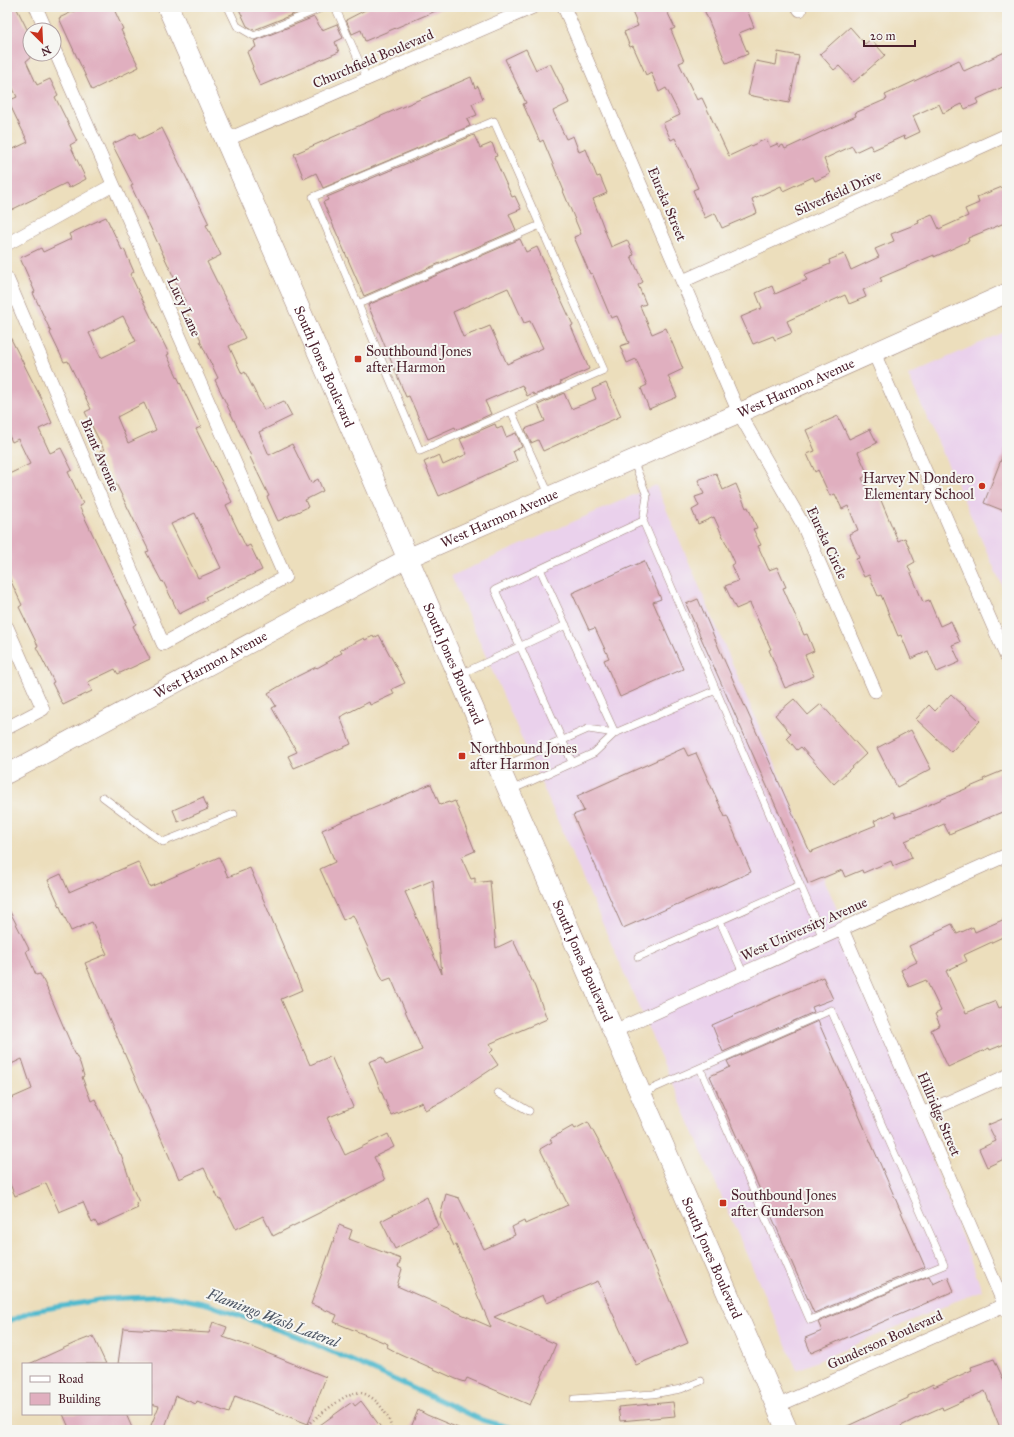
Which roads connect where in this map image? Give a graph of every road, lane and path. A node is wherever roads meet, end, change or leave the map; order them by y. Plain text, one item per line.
1 (36, 7) edge
2 (168, 7) edge
3 (228, 7) edge
4 (324, 7) edge
5 (335, 7) edge
6 (533, 7) edge
7 (564, 7) edge
8 (43, 22) edge
9 (60, 62) edge
10 (367, 79) junction
11 (1007, 135) edge
12 (226, 140) junction
13 (113, 185) junction
14 (540, 225) junction
15 (7, 244) edge
16 (7, 278) edge
17 (683, 281) junction
18 (1007, 293) edge
19 (358, 304) junction
20 (874, 353) junction
21 (511, 411) junction
22 (739, 413) junction
23 (633, 460) junction
24 (550, 496) junction
25 (643, 521) junction
26 (408, 558) junction
27 (540, 569) junction
28 (566, 625) junction
29 (7, 627) edge
30 (163, 644) joint
31 (520, 646) junction
32 (1007, 658) edge
33 (459, 675) junction
34 (716, 690) junction
35 (875, 691) dead end
36 (7, 728) edge
37 (615, 733) junction
38 (562, 740) junction
39 (572, 762) junction
40 (499, 768) junction
41 (7, 774) edge
42 (509, 791) junction
43 (103, 797) dead end
44 (234, 814) dead end
45 (1007, 855) edge
46 (800, 885) junction
47 (720, 921) junction
48 (842, 929) junction
49 (823, 938) junction
50 (638, 957) dead end
51 (743, 974) junction
52 (614, 1031) junction
53 (700, 1068) junction
54 (1007, 1076) edge
55 (498, 1094) dead end
56 (641, 1094) junction
57 (529, 1110) dead end
58 (922, 1114) junction
59 (1006, 1307) edge
60 (701, 1381) dead end
61 (574, 1399) dead end
62 (777, 1406) junction
63 (301, 1430) edge
64 (392, 1430) edge
65 (787, 1430) edge

1 - 8 street
2 - 12 main road, South Jones Boulevard
3 - 4 lane
5 - 10 lane
6 - 10 street, Churchfield Boulevard
7 - 17 street, Eureka Street
9 - 13 street, Lucy Lane
10 - 12 street, Churchfield Boulevard
11 - 17 street, Silverfield Drive
12 - 26 main road, South Jones Boulevard
13 - 15 street
13 - 30 street, Lucy Lane
14 - 19 lane
14 - 19 lane
14 - 21 lane
16 - 30 street, Brant Avenue
17 - 22 street, Eureka Street
18 - 20 main road, West Harmon Avenue
19 - 21 lane
20 - 22 main road, West Harmon Avenue
20 - 32 street
21 - 24 lane
22 - 23 main road, West Harmon Avenue
22 - 35 street, Eureka Circle
23 - 24 main road, West Harmon Avenue
23 - 25 lane
24 - 26 main road, West Harmon Avenue
25 - 27 lane
25 - 34 lane
26 - 33 main road, South Jones Boulevard
26 - 41 main road, West Harmon Avenue
27 - 28 lane
27 - 31 lane
28 - 31 lane
28 - 37 lane
29 - 36 street
31 - 33 lane
31 - 38 lane
33 - 40 main road, South Jones Boulevard
34 - 37 lane
34 - 46 lane
37 - 38 lane
37 - 39 lane
38 - 39 lane
38 - 40 lane
39 - 42 lane
40 - 42 main road, South Jones Boulevard
42 - 52 main road, South Jones Boulevard
43 - 44 lane
45 - 48 street, West University Avenue
46 - 47 lane
46 - 49 lane
47 - 50 lane
47 - 51 lane
48 - 49 street, West University Avenue
48 - 58 street, Hillridge Street
49 - 51 street, West University Avenue
51 - 52 street, West University Avenue
52 - 56 main road, South Jones Boulevard
53 - 53 lane
53 - 56 lane
54 - 58 street
55 - 57 lane
56 - 62 main road, South Jones Boulevard
58 - 59 street, Hillridge Street
59 - 62 street, Gunderson Boulevard
60 - 61 lane
62 - 65 main road, South Jones Boulevard
63 - 64 path

